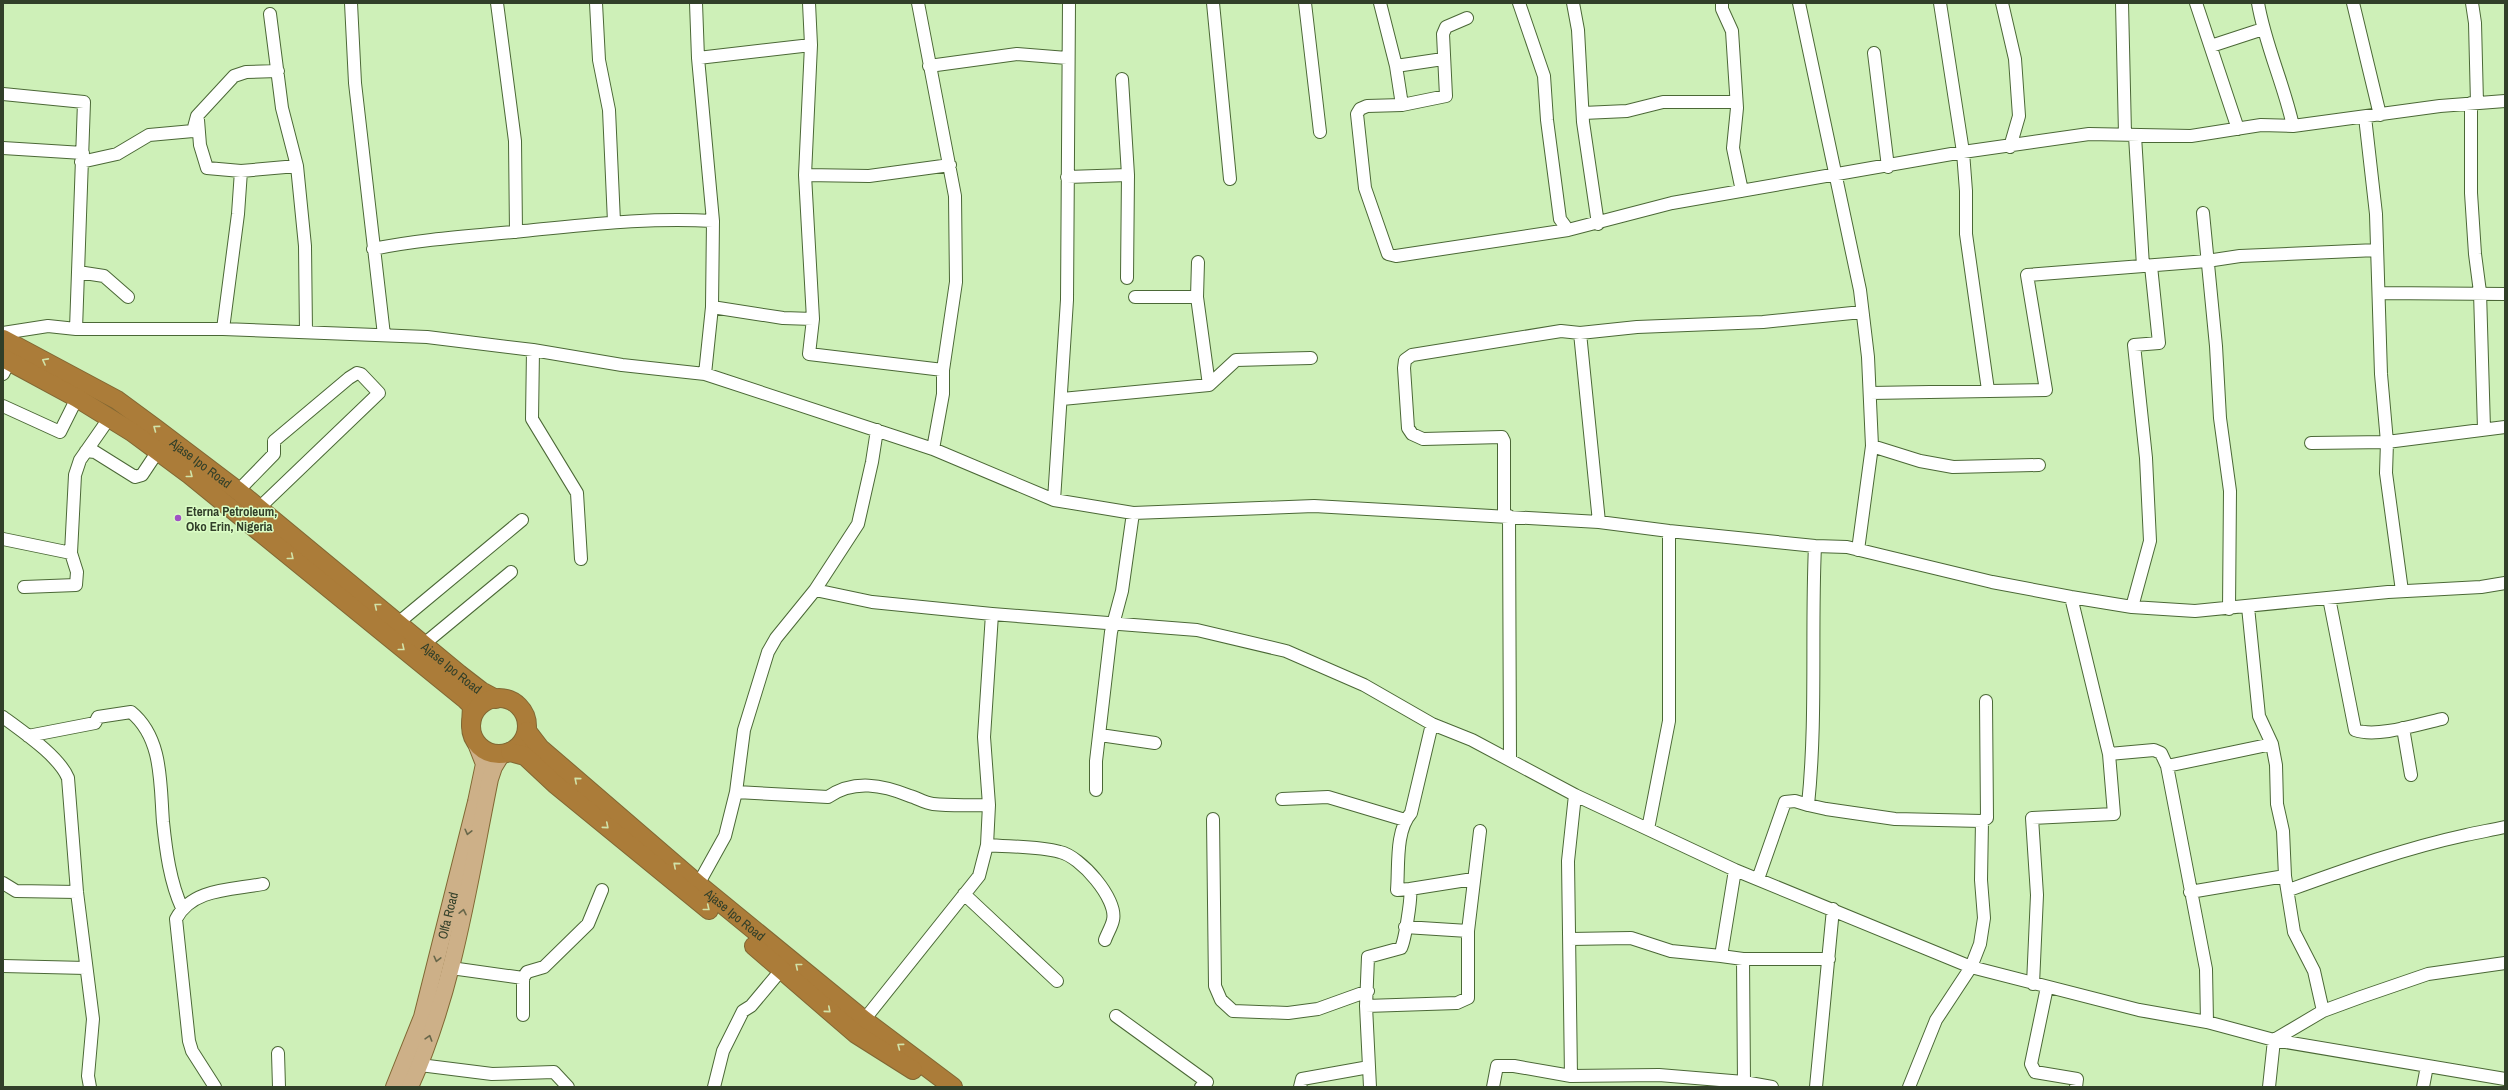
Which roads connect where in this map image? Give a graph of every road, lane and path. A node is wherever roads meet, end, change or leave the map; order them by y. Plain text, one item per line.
1 (351, 3) edge
2 (497, 3) edge
3 (596, 3) edge
4 (696, 3) edge
5 (809, 3) edge
6 (918, 3) edge
7 (1069, 3) edge
8 (1213, 3) edge
9 (1305, 3) edge
10 (1380, 3) edge
11 (1519, 3) edge
12 (1573, 3) edge
13 (1722, 3) edge
14 (1799, 3) edge
15 (1940, 3) edge
16 (2002, 3) edge
17 (2122, 3) edge
18 (2196, 3) edge
19 (2258, 3) edge
20 (2353, 3) edge
21 (2472, 3) edge
22 (270, 14) dead end
23 (1467, 18) dead end
24 (2263, 29) junction
25 (811, 45) junction
26 (2211, 46) junction
27 (1874, 53) dead end
28 (698, 58) junction
29 (1067, 58) junction
30 (1443, 59) junction
31 (929, 66) junction
32 (1396, 66) junction
33 (278, 71) junction
34 (1122, 78) dead end
35 (3, 94) edge
36 (2505, 101) edge
37 (1736, 102) junction
38 (2474, 103) junction
39 (1402, 105) junction
40 (1583, 113) junction
41 (2380, 115) junction
42 (197, 116) junction
43 (2366, 117) junction
44 (2293, 126) junction
45 (2238, 129) junction
46 (1320, 132) dead end
47 (2130, 135) junction
48 (2010, 147) junction
49 (3, 148) edge
50 (1963, 152) junction
51 (82, 157) junction
52 (950, 165) junction
53 (296, 166) junction
54 (1888, 167) junction
55 (241, 171) junction
56 (805, 175) junction
57 (1128, 175) junction
58 (1836, 176) junction
59 (1067, 177) junction
60 (1230, 179) dead end
61 (1742, 191) junction
62 (2203, 213) dead end
63 (713, 221) junction
64 (614, 222) junction
65 (1598, 224) junction
66 (1568, 230) junction
67 (516, 232) junction
68 (373, 249) junction
69 (2377, 250) junction
70 (2207, 261) junction
71 (1198, 262) dead end
72 (2147, 266) junction
73 (78, 272) junction
74 (1127, 278) dead end
75 (2480, 292) junction
76 (2379, 293) junction
77 (2505, 294) edge
78 (1135, 297) dead end
79 (1197, 297) junction
80 (128, 298) dead end
81 (712, 307) junction
82 (1862, 312) junction
83 (813, 319) junction
84 (76, 329) junction
85 (223, 329) junction
86 (306, 332) junction
87 (3, 333) edge
88 (1580, 333) junction
89 (384, 335) junction
90 (3, 339) edge
91 (533, 350) junction
92 (1311, 358) dead end
93 (5, 365) edge
94 (943, 370) junction
95 (705, 374) junction
96 (65, 382) junction
97 (1209, 386) junction
98 (1988, 390) junction
99 (1870, 393) junction
100 (77, 398) junction
101 (1062, 399) junction
102 (3, 406) edge
103 (110, 417) junction
104 (2505, 427) edge
105 (2484, 429) junction
106 (877, 430) junction
107 (2387, 442) junction
108 (2311, 443) dead end
109 (1872, 446) junction
110 (933, 450) junction
111 (86, 451) junction
112 (158, 451) junction
113 (2039, 465) dead end
114 (238, 491) junction
115 (1054, 500) junction
116 (259, 508) junction
117 (1133, 513) junction
118 (1507, 516) junction
119 (522, 520) dead end
120 (1599, 522) junction
121 (1669, 531) junction
122 (3, 540) edge
123 (1815, 546) junction
124 (1858, 550) junction
125 (71, 553) junction
126 (581, 559) dead end
127 (511, 572) dead end
128 (2505, 583) edge
129 (24, 588) dead end
130 (815, 590) junction
131 (2402, 591) junction
132 (2071, 597) junction
133 (2329, 598) junction
134 (2132, 607) junction
135 (2248, 607) junction
136 (2229, 609) junction
137 (992, 614) junction
138 (1114, 622) junction
139 (398, 623) junction
140 (424, 644) junction
141 (496, 699) junction
142 (1986, 701) dead end
143 (3, 717) edge
144 (2442, 719) dead end
145 (1432, 724) junction
146 (2403, 728) junction
147 (527, 731) junction
148 (473, 733) junction
149 (1100, 735) junction
150 (28, 736) junction
151 (1155, 743) dead end
152 (2272, 744) junction
153 (506, 753) junction
154 (2109, 754) junction
155 (1510, 760) junction
156 (2167, 766) junction
157 (2411, 775) dead end
158 (1096, 790) dead end
159 (736, 792) junction
160 (1575, 795) junction
161 (1282, 799) dead end
162 (989, 805) junction
163 (1808, 805) junction
164 (1213, 819) dead end
165 (1405, 820) junction
166 (1982, 821) junction
167 (2505, 827) edge
168 (1648, 829) junction
169 (1480, 831) dead end
170 (987, 845) junction
171 (1735, 870) junction
172 (2285, 876) junction
173 (1473, 879) junction
174 (1758, 879) junction
175 (3, 883) edge
176 (263, 884) dead end
177 (1410, 889) junction
178 (602, 890) dead end
179 (695, 890) junction
180 (2289, 890) junction
181 (77, 892) junction
182 (2190, 892) junction
183 (964, 894) junction
184 (182, 908) junction
185 (1833, 909) junction
186 (1405, 927) junction
187 (1468, 931) junction
188 (1105, 940) dead end
189 (1570, 940) junction
190 (1721, 956) junction
191 (1743, 959) junction
192 (1829, 959) junction
193 (2505, 963) edge
194 (3, 966) edge
195 (1971, 967) junction
196 (86, 968) junction
197 (451, 968) junction
198 (782, 969) junction
199 (523, 978) junction
200 (1057, 981) dead end
201 (2033, 984) junction
202 (2047, 987) junction
203 (1368, 991) junction
204 (1366, 1006) junction
205 (2323, 1011) junction
206 (523, 1015) dead end
207 (1116, 1016) dead end
208 (864, 1020) junction
209 (2207, 1022) junction
210 (2274, 1040) junction
211 (278, 1052) dead end
212 (420, 1065) junction
213 (2427, 1066) junction
214 (1369, 1067) junction
215 (1571, 1076) junction
216 (2505, 1079) edge
217 (1744, 1082) junction
218 (90, 1087) edge
219 (215, 1087) edge
220 (279, 1087) edge
221 (394, 1087) edge
222 (410, 1087) edge
223 (568, 1087) edge
224 (714, 1087) edge
225 (934, 1087) edge
226 (953, 1087) edge
227 (1201, 1087) edge
228 (1300, 1087) edge
229 (1370, 1087) edge
230 (1494, 1087) edge
231 (1772, 1087) edge
232 (1816, 1087) edge
233 (1909, 1087) edge
234 (2076, 1087) edge
235 (2269, 1087) edge
236 (2423, 1087) edge

1 - 68 street
2 - 67 street
3 - 64 street
4 - 28 street
5 - 25 street
6 - 31 street
7 - 29 street
8 - 60 street
9 - 46 street
10 - 32 street
11 - 66 street
12 - 40 street
13 - 37 street
14 - 58 street
15 - 50 street
16 - 48 street
17 - 47 street
18 - 26 street
19 - 24 street
20 - 41 street
21 - 38 street
22 - 33 street
23 - 30 street
24 - 26 street
24 - 44 street
25 - 28 street
25 - 56 street
26 - 45 street
27 - 54 street
28 - 63 street
29 - 31 street
29 - 59 street
30 - 32 street
30 - 39 street
31 - 52 street
32 - 39 street
33 - 42 street
33 - 53 street
34 - 57 street
35 - 51 street
36 - 38 street
37 - 40 street
37 - 61 street
38 - 41 street
38 - 75 street
39 - 66 street
40 - 65 street
41 - 43 street
42 - 51 street
42 - 55 street
43 - 44 street
43 - 69 street
44 - 45 street
45 - 47 street
47 - 48 street
47 - 72 street
48 - 50 street
49 - 51 street
50 - 54 street
50 - 98 street
51 - 73 street
52 - 56 street
52 - 94 street
53 - 55 street
53 - 86 street
54 - 58 street
55 - 85 street
56 - 83 street
57 - 59 street
57 - 74 street
58 - 61 street
58 - 82 street
59 - 101 street
61 - 65 street
62 - 70 street
63 - 64 street
63 - 81 street
64 - 67 street
65 - 66 street
67 - 68 street
68 - 89 street
69 - 70 street
69 - 76 street
70 - 72 street
70 - 136 street
71 - 79 street
72 - 98 street
72 - 134 street
73 - 80 street
73 - 84 street
75 - 76 street
75 - 77 street
75 - 105 street
76 - 107 street
78 - 79 street
79 - 97 street
81 - 83 street
81 - 95 street
82 - 88 street
82 - 99 street
83 - 94 street
84 - 85 street
84 - 87 street
85 - 86 street
86 - 89 street
88 - 118 street
88 - 120 street
89 - 91 street
96 -> 90 highway, Ajase Ipo Road
91 - 95 street
91 - 126 street
92 - 97 street
93 - 96 highway, Ajase Ipo Road
94 - 110 street
95 - 106 street
96 - 100 highway, Ajase Ipo Road
114 -> 96 highway, Ajase Ipo Road
97 - 101 street
98 - 99 street
99 - 109 street
100 - 102 street
100 - 103 highway, Ajase Ipo Road
101 - 115 street
103 - 111 street
103 - 112 highway, Ajase Ipo Road
104 - 105 street
105 - 107 street
106 - 110 street
106 - 130 street
107 - 108 street
107 - 131 street
109 - 113 street
109 - 124 street
110 - 115 street
111 - 112 street
111 - 125 street
112 -> 148 highway, Ajase Ipo Road
114 - 116 highway, Ajase Ipo Road
114 - 116 street
115 - 117 street
139 -> 116 highway, Ajase Ipo Road
117 - 118 street
117 - 138 street
118 - 120 street
118 - 155 street
119 - 139 street
120 - 121 street
121 - 123 street
121 - 168 street
122 - 125 street
123 - 124 street
123 - 163 street
124 - 132 street
125 - 129 street
127 - 140 street
128 - 131 street
130 - 137 street
130 - 159 street
131 - 133 street
132 - 134 street
132 - 154 street
133 - 135 street
133 - 146 street
134 - 136 street
135 - 136 street
135 - 152 street
137 - 138 street
137 - 162 street
138 - 145 street
138 - 149 street
139 - 140 highway, Ajase Ipo Road
140 - 141 highway, Ajase Ipo Road
141 - 147 highway
141 - 148 highway
142 - 166 street
143 - 150 street
144 - 146 street
145 - 155 street
145 - 165 street
146 - 157 street
147 - 153 highway
179 -> 147 highway, Ajase Ipo Road
148 - 153 highway
148 -> 221 main road, Olfa Road
149 - 151 street
149 - 158 street
150 - 181 street
150 - 184 street
152 - 156 street
152 - 172 street
153 -> 179 highway, Ajase Ipo Road
197 -> 153 main road
154 - 156 street
154 - 201 street
155 - 160 street
156 - 182 street
159 - 162 street
159 - 179 street
160 - 168 street
160 - 189 street
161 - 165 street
162 - 170 street
163 - 166 street
163 - 174 street
164 - 203 street
165 - 177 street
166 - 195 street
167 - 180 street
168 - 171 street
169 - 173 street
170 - 183 street
170 - 188 street
171 - 174 street
171 - 190 street
172 - 180 street
172 - 182 street
173 - 177 street
173 - 187 street
174 - 185 street
175 - 181 street
176 - 184 street
177 - 186 street
178 - 199 street
179 -> 198 highway, Ajase Ipo Road
208 -> 179 highway, Ajase Ipo Road
180 - 205 street
181 - 196 street
182 - 209 street
183 - 200 street
183 - 208 street
184 - 219 street
185 - 192 street
185 - 195 street
186 - 187 street
186 - 203 street
187 - 204 street
189 - 190 street
189 - 215 street
190 - 191 street
191 - 192 street
191 - 217 street
192 - 232 street
193 - 205 street
194 - 196 street
195 - 201 street
195 - 233 street
196 - 218 street
197 - 199 street
212 -> 197 main road
198 - 224 street
198 -> 225 highway, Ajase Ipo Road
199 - 206 street
201 - 202 street
202 - 209 street
202 - 234 street
203 - 204 street
204 - 214 street
205 - 210 street
207 - 227 street
226 -> 208 highway, Ajase Ipo Road
209 - 210 street
210 - 213 street
210 - 235 street
211 - 220 street
212 - 222 main road
212 - 223 street
213 - 216 street
213 - 236 street
214 - 228 street
214 - 229 street
215 - 217 street
215 - 230 street
217 - 231 street

